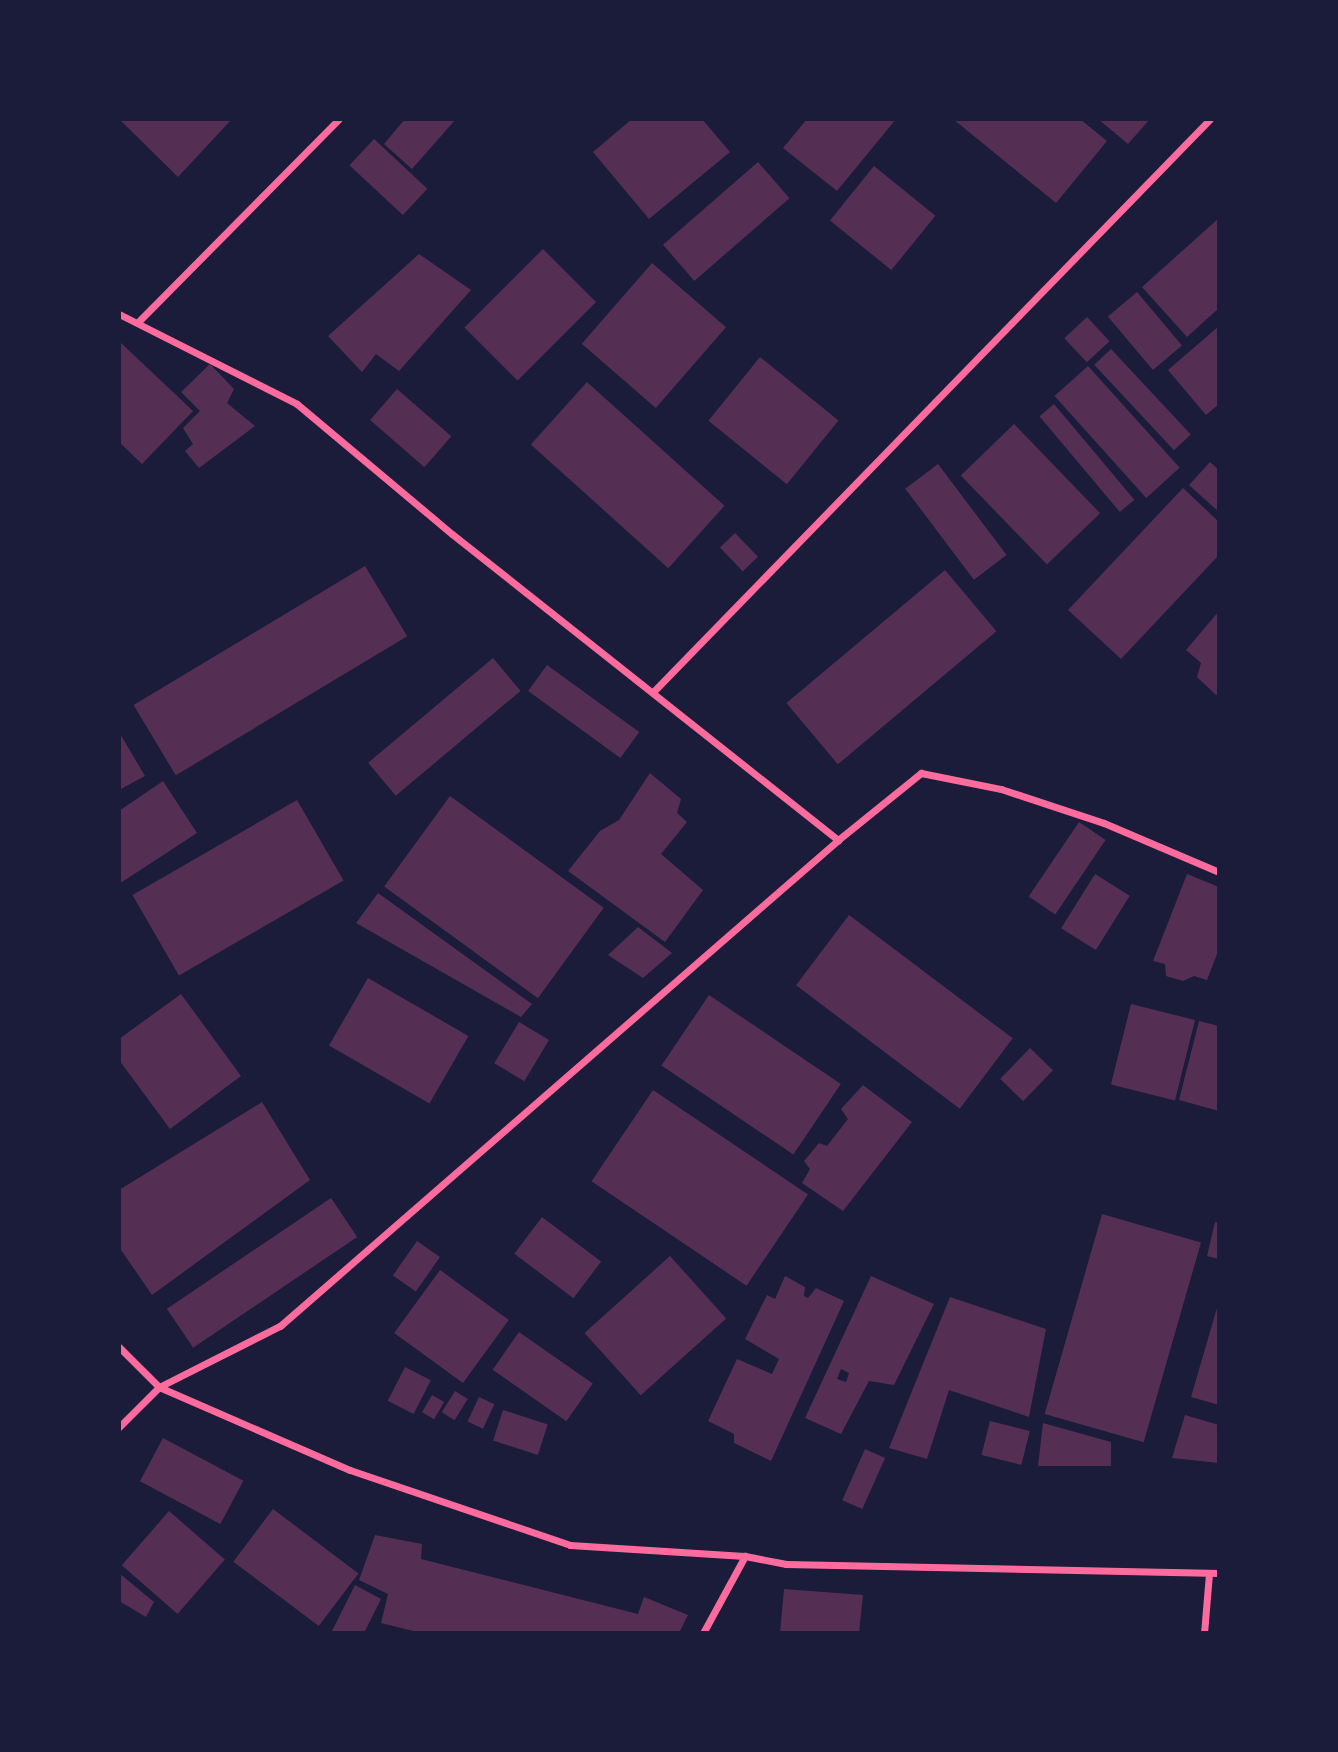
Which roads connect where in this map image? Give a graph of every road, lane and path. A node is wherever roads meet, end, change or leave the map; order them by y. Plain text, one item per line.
1 (339, 119) edge
2 (1210, 119) edge
3 (119, 314) edge
4 (139, 321) junction
5 (653, 692) junction
6 (838, 840) junction
7 (1219, 872) edge
8 (119, 1347) edge
9 (159, 1387) junction
10 (119, 1427) edge
11 (745, 1556) junction
12 (1219, 1573) edge
13 (1209, 1574) junction
14 (704, 1633) edge
15 (1204, 1633) edge

1 - 4 street
2 - 5 street
3 - 4 street
4 - 5 street
5 - 6 street
6 - 7 street
6 - 9 street
8 - 9 street
9 - 10 street
9 - 11 street
11 - 13 street
11 - 14 street
12 - 13 street
13 - 15 street

